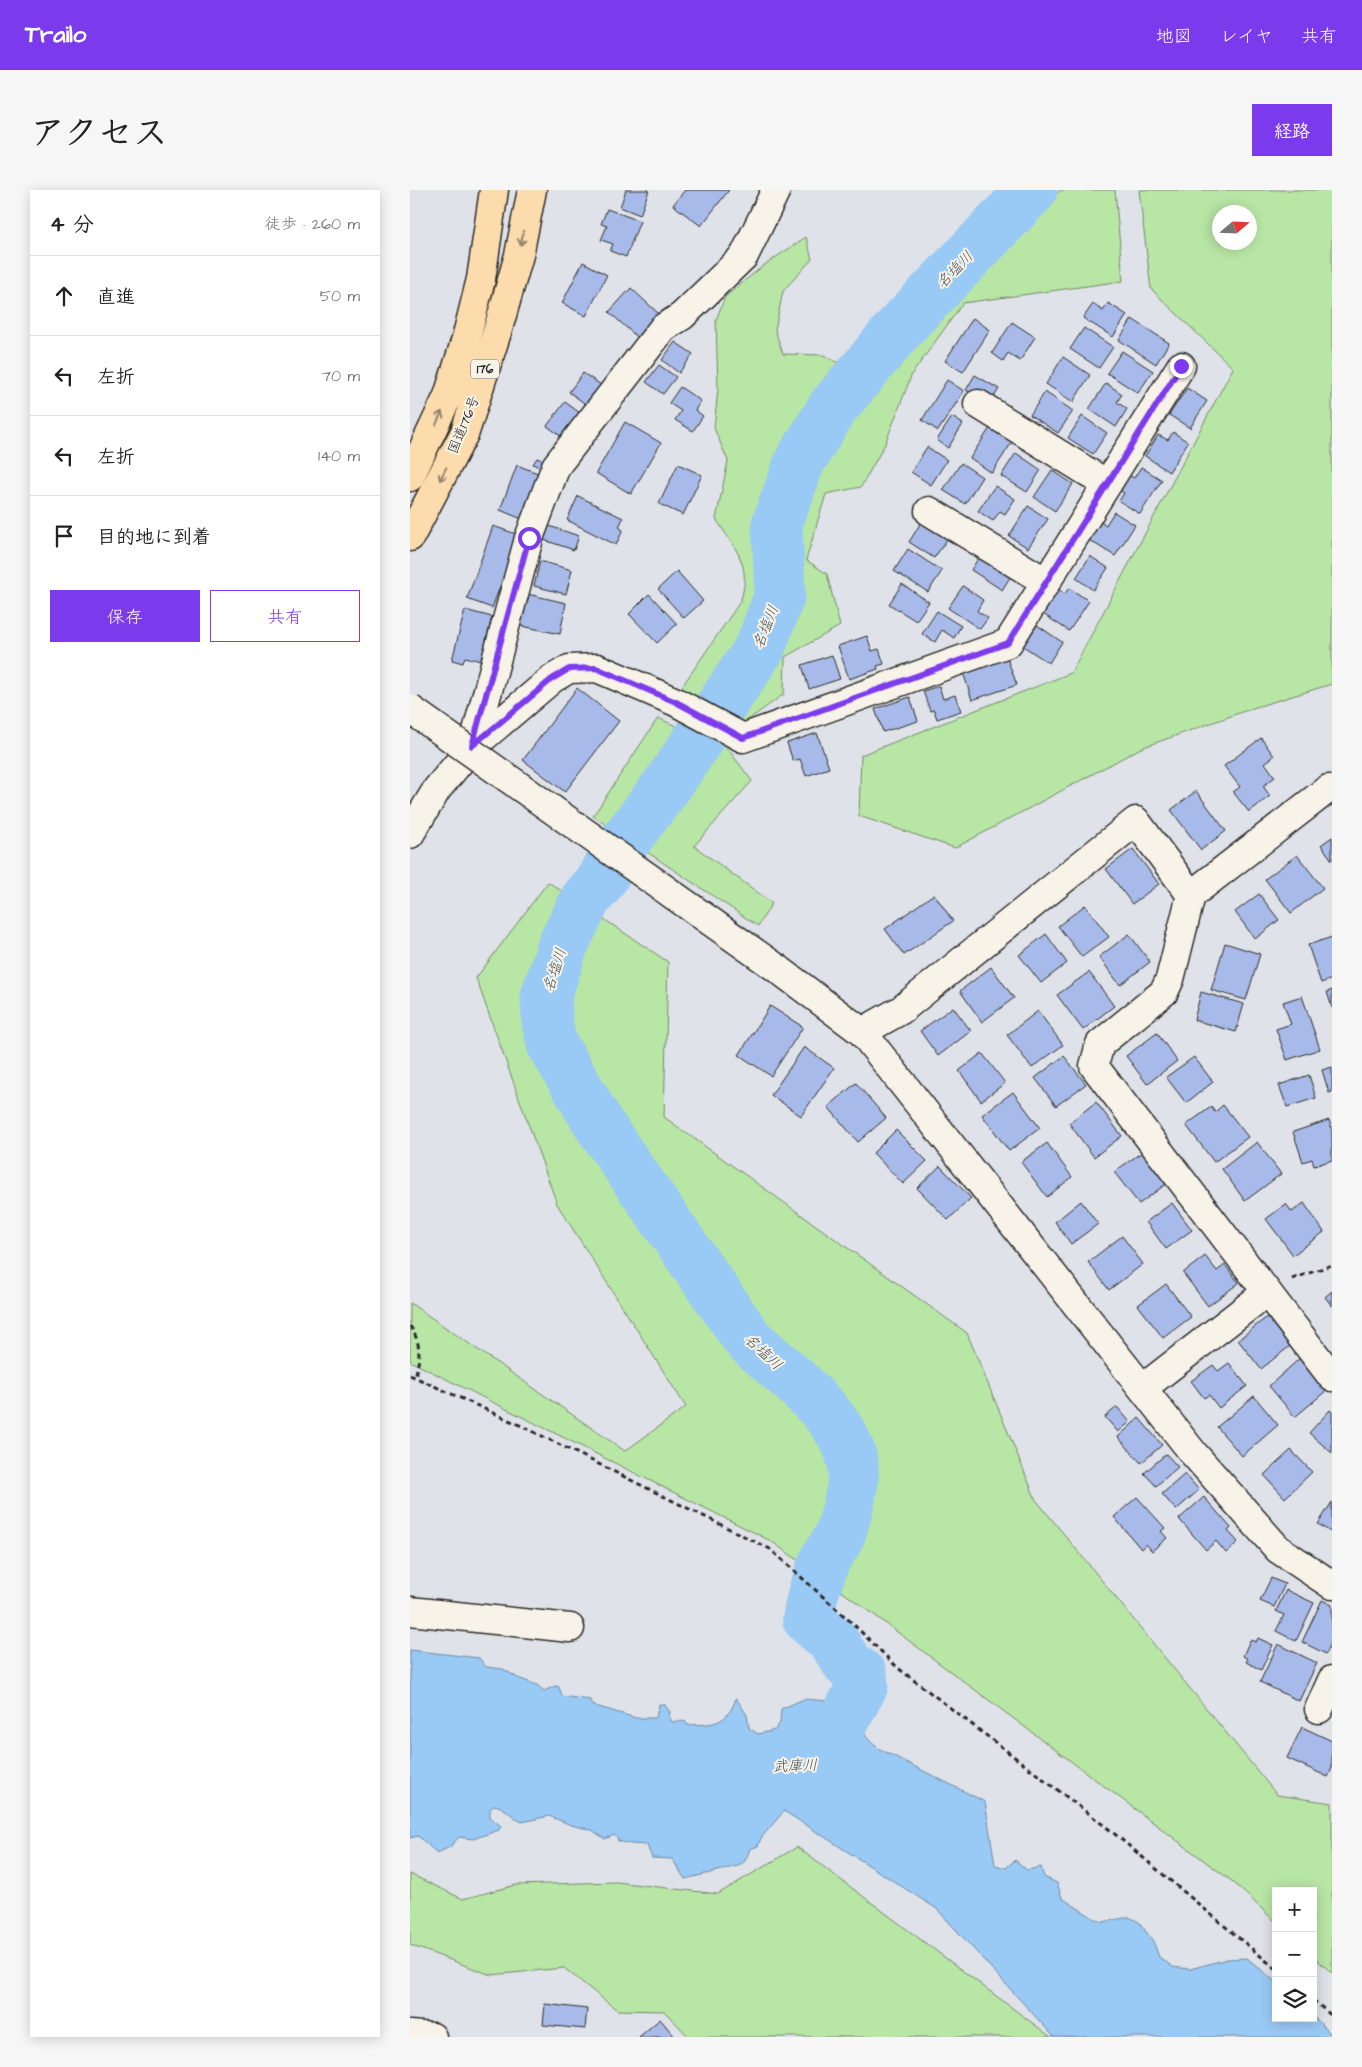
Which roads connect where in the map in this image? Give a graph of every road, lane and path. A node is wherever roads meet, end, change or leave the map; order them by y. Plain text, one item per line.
1 (494, 190) edge
2 (532, 190) edge
3 (776, 190) edge
4 (1181, 366) dead end
5 (978, 404) dead end
6 (410, 477) edge
7 (1108, 484) junction
8 (930, 511) dead end
9 (410, 537) edge
10 (1046, 582) junction
11 (410, 709) edge
12 (472, 746) junction
13 (1328, 789) dead end
14 (410, 834) edge
15 (1191, 895) junction
16 (862, 1032) junction
17 (1332, 1265) edge
18 (1276, 1287) junction
19 (410, 1326) edge
20 (410, 1375) edge
21 (414, 1377) junction
22 (1332, 1377) edge
23 (1143, 1388) junction
24 (1332, 1585) edge
25 (410, 1611) edge
26 (570, 1628) dead end
27 (1332, 1680) edge
28 (1319, 1709) dead end
29 (1272, 1966) edge
30 (1317, 2003) edge
31 (1332, 2016) edge
32 (410, 2035) edge
33 (432, 2037) edge

6 -> 1 highway, 国道176号 / 176
2 -> 9 highway, 国道176号 / 176
3 - 12 street
4 - 7 street
5 - 7 street
7 - 10 street
8 - 10 street
10 - 12 street
11 - 16 street, bridge
12 - 14 street
13 - 15 street
15 - 16 street
15 - 18 street
16 - 23 street
17 - 18 path
18 - 22 street
18 - 23 street
19 - 21 path
20 - 21 path
21 - 29 path
23 - 24 street
25 - 26 street
27 - 28 street
30 - 31 path
32 - 33 street

